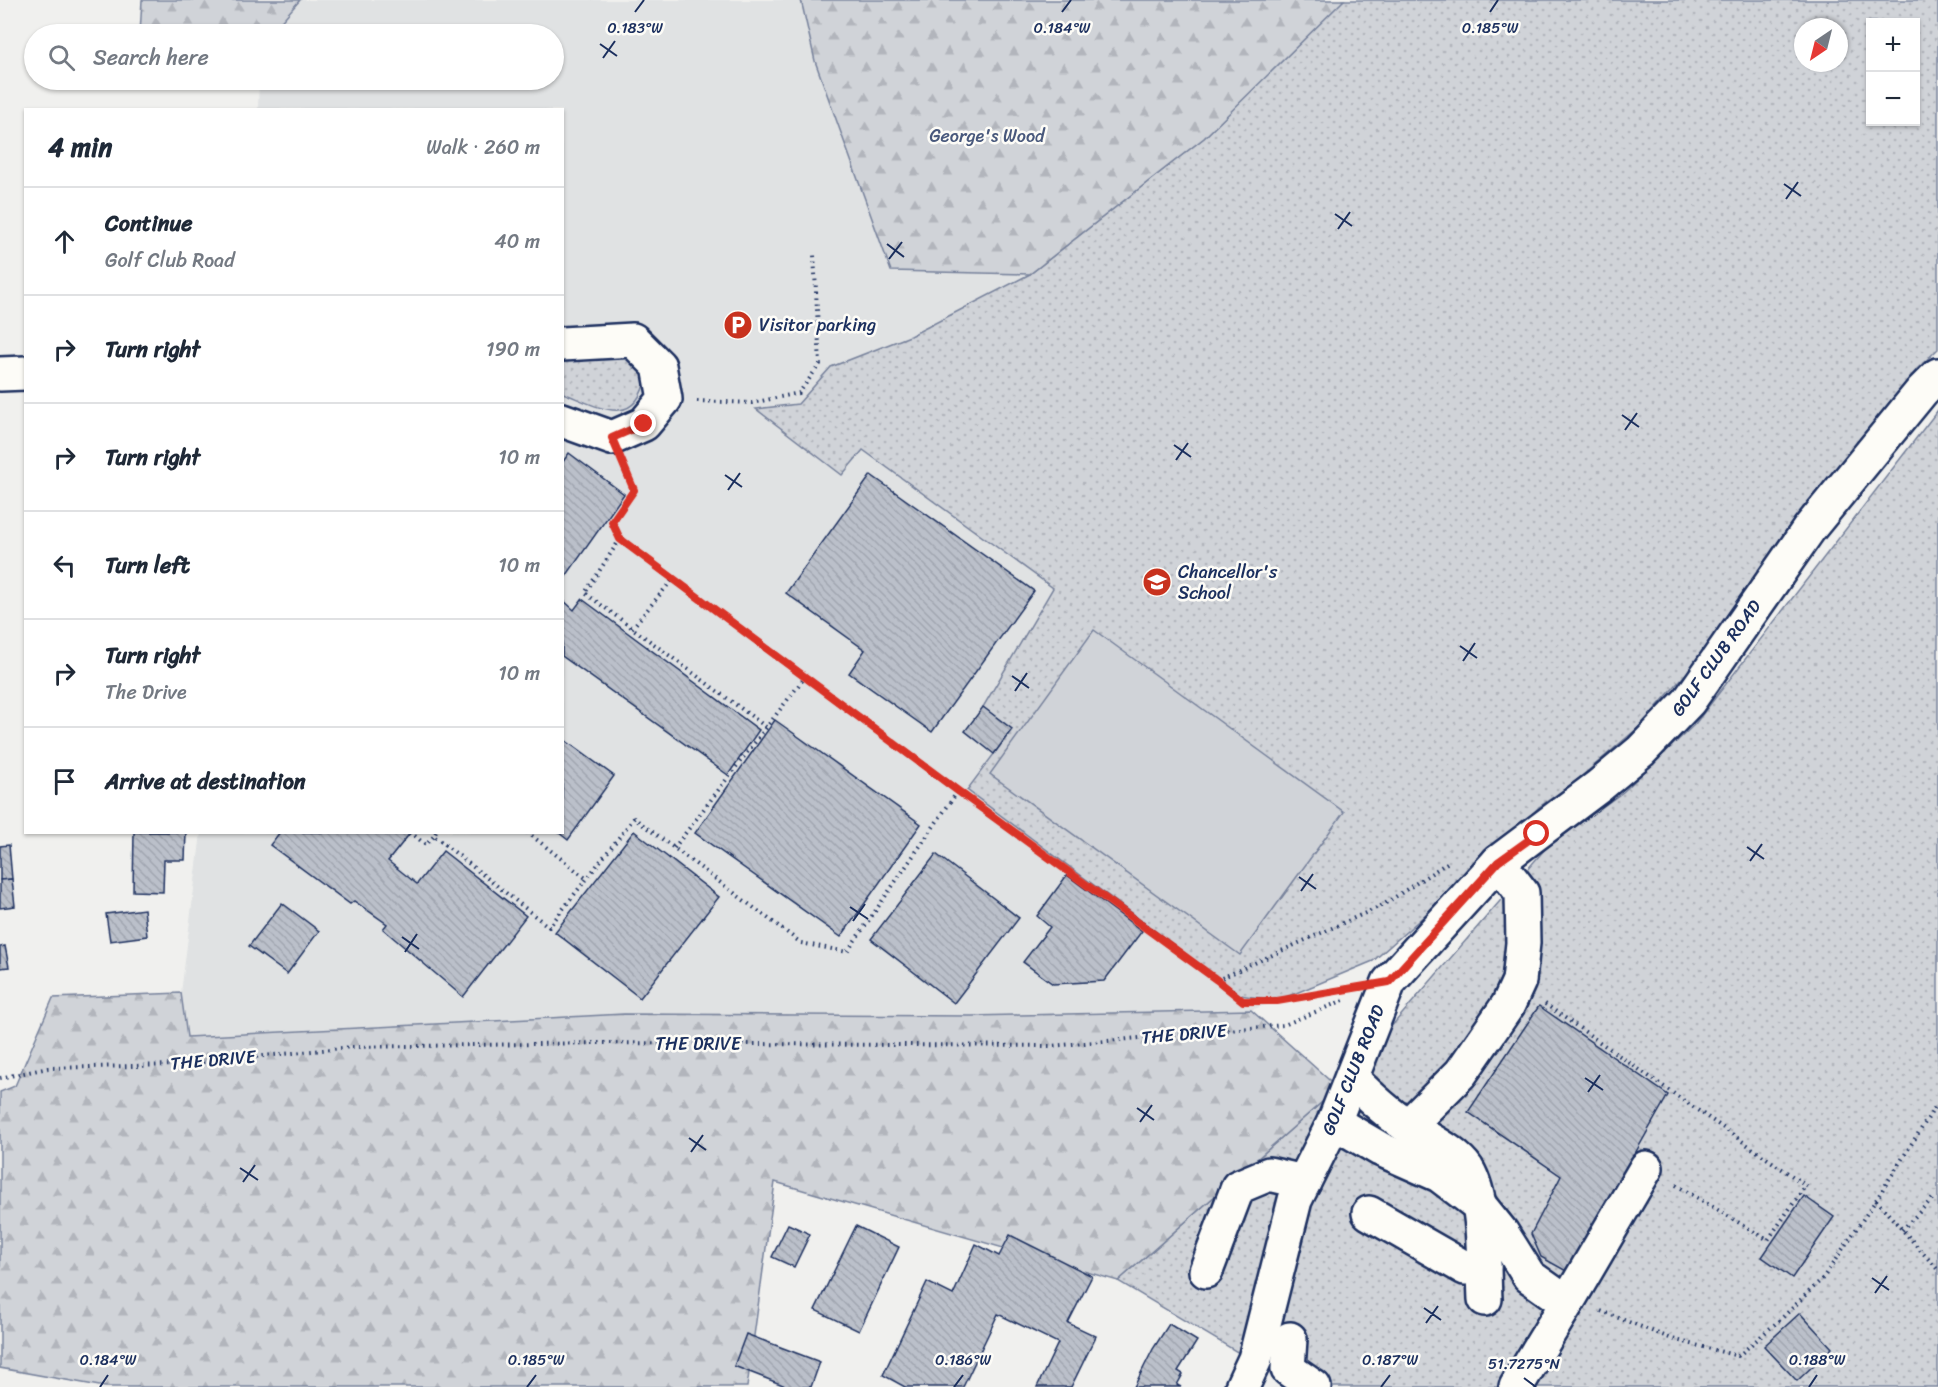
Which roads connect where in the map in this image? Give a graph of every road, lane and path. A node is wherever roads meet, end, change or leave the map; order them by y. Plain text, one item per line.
1 (814, 255) dead end
2 (564, 344) edge
3 (24, 373) edge
4 (0, 374) edge
5 (1938, 375) edge
6 (665, 399) junction
7 (564, 421) edge
8 (612, 438) junction
9 (620, 539) junction
10 (673, 579) junction
11 (632, 628) junction
12 (805, 677) junction
13 (766, 727) junction
14 (958, 791) junction
15 (412, 834) edge
16 (435, 834) edge
17 (530, 834) edge
18 (674, 848) junction
19 (1460, 855) dead end
20 (1498, 862) junction
21 (587, 879) junction
22 (1217, 980) junction
23 (1389, 982) junction
24 (1517, 984) junction
25 (0, 1078) edge
26 (1352, 1079) junction
27 (1935, 1107) dead end
28 (1334, 1122) junction
29 (1408, 1126) junction
30 (1646, 1168) joint
31 (1305, 1182) junction
32 (1934, 1197) dead end
33 (1876, 1200) junction
34 (1481, 1207) junction
35 (1370, 1213) dead end
36 (1902, 1230) junction
37 (1484, 1266) junction
38 (1938, 1270) edge
39 (1206, 1271) dead end
40 (1485, 1299) dead end
41 (1570, 1299) junction
42 (1290, 1339) dead end
43 (1248, 1373) edge
44 (1314, 1387) edge
45 (1516, 1387) edge

1 - 6 path
2 - 6 street
3 - 4 street
5 - 20 street, GOLF CLUB ROAD
6 - 8 street
7 - 8 street
8 - 9 path
9 - 10 path
9 - 11 path
10 - 11 path
10 - 12 path
11 - 13 path
12 - 13 path
12 - 14 path
13 - 18 path
14 - 18 path
14 - 22 path
15 - 16 path
16 - 21 path
17 - 21 path
18 - 21 path
19 - 22 path
20 - 23 street, GOLF CLUB ROAD
20 - 24 street
22 - 23 path
23 - 25 path, THE DRIVE
23 - 26 street, GOLF CLUB ROAD
24 - 29 street
24 - 30 path
26 - 28 street, GOLF CLUB ROAD
26 - 29 street
27 - 33 path
28 - 31 street, GOLF CLUB ROAD
28 - 34 street
29 - 34 street
30 - 41 street
31 - 39 street
31 - 43 street, GOLF CLUB ROAD
32 - 36 path
33 - 36 path
33 - 41 path
34 - 37 street
34 - 41 street
35 - 37 street
36 - 38 path
37 - 40 street
41 - 45 street
42 - 44 street

